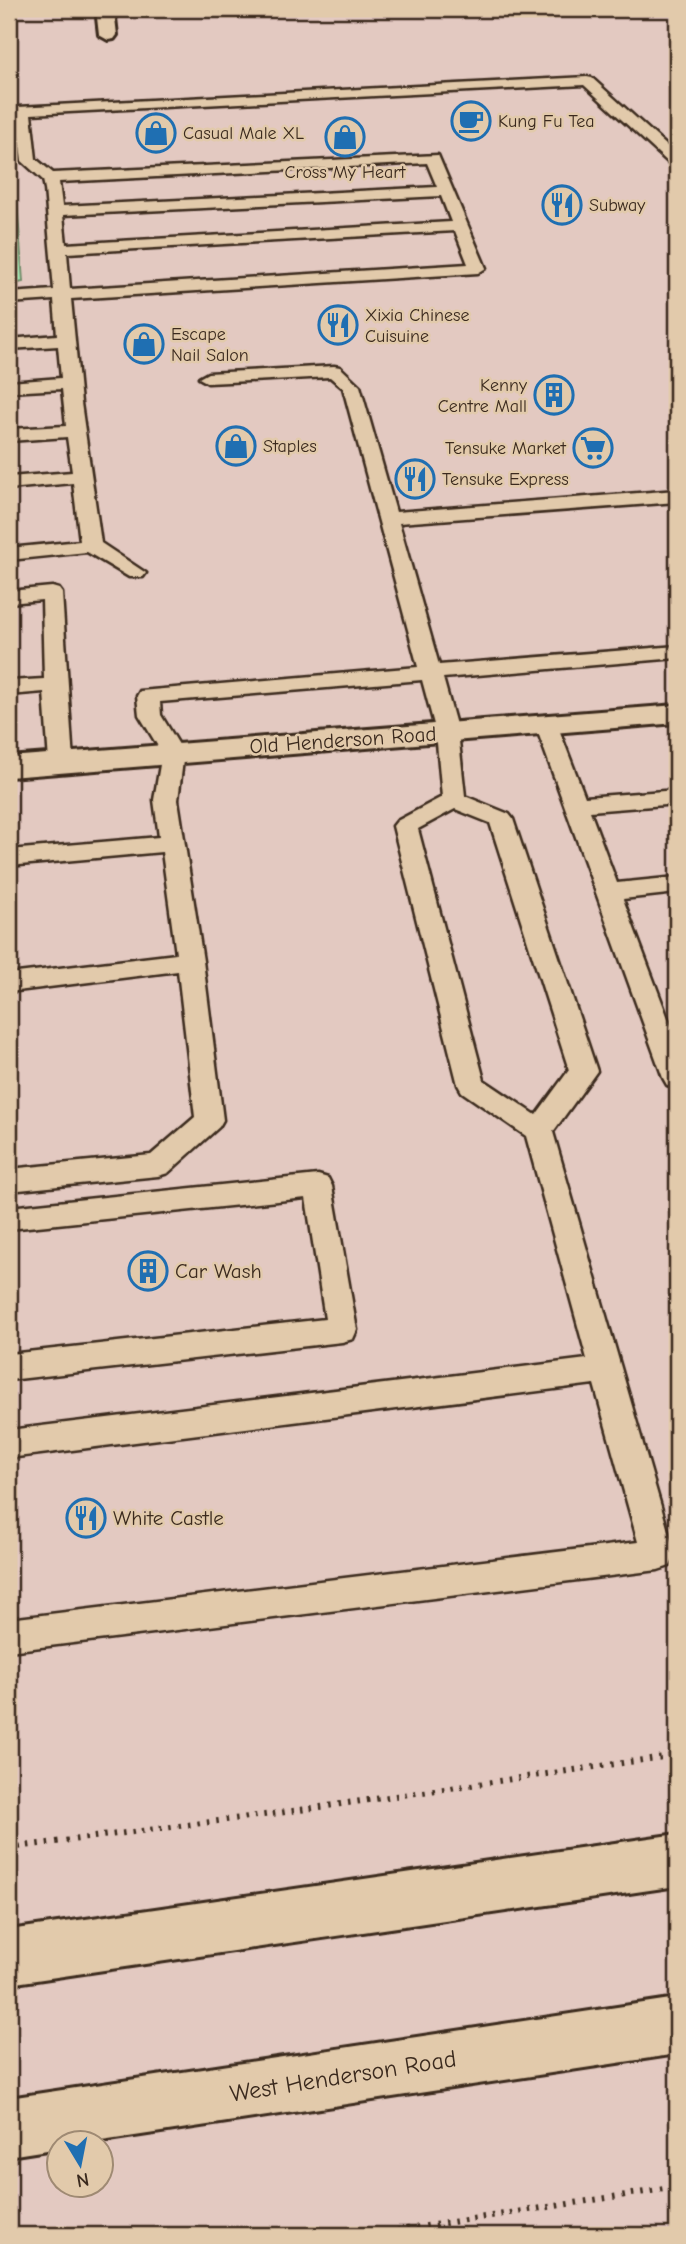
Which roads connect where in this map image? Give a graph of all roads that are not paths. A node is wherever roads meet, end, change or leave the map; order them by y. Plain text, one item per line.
1 (105, 9) edge
2 (108, 35) dead end
3 (677, 163) edge
4 (50, 178) junction
5 (446, 191) junction
6 (56, 211) junction
7 (461, 226) junction
8 (59, 249) junction
9 (63, 294) junction
10 (9, 298) edge
11 (67, 340) junction
12 (9, 344) edge
13 (208, 378) dead end
14 (70, 383) junction
15 (9, 387) edge
16 (75, 431) junction
17 (9, 435) edge
18 (81, 477) junction
19 (9, 482) edge
20 (675, 500) edge
21 (389, 518) junction
22 (91, 546) junction
23 (9, 554) edge
24 (136, 573) dead end
25 (9, 597) edge
26 (677, 652) edge
27 (431, 672) junction
28 (55, 684) junction
29 (9, 688) edge
30 (677, 714) edge
31 (547, 724) junction
32 (447, 732) junction
33 (173, 753) junction
34 (61, 762) junction
35 (9, 766) edge
36 (677, 797) edge
37 (454, 800) junction
38 (576, 805) junction
39 (172, 843) junction
40 (9, 858) edge
41 (677, 885) edge
42 (608, 892) junction
43 (190, 961) junction
44 (9, 983) edge
45 (677, 1078) edge
46 (539, 1131) junction
47 (9, 1181) edge
48 (9, 1218) edge
49 (9, 1367) edge
50 (606, 1370) junction
51 (9, 1444) edge
52 (9, 1635) edge
53 (677, 1860) edge
54 (9, 1956) edge
55 (677, 2026) edge
56 (9, 2127) edge

1 - 2 street
3 - 4 lane
4 - 5 lane
4 - 6 lane
5 - 6 lane
5 - 7 lane
6 - 8 lane
7 - 8 lane
7 - 9 lane
8 - 9 lane
9 - 10 lane
9 - 11 lane
11 - 12 lane
11 - 14 lane
13 - 21 lane
14 - 15 lane
14 - 16 lane
16 - 17 lane
16 - 18 lane
18 - 19 lane
18 - 22 lane
20 - 21 lane
21 - 27 lane
22 - 23 lane
22 - 24 lane
25 - 28 lane
26 - 27 lane
27 - 32 lane
27 - 33 lane
28 - 29 lane
28 - 34 lane
30 - 31 street, Old Henderson Road
31 - 32 street, Old Henderson Road
31 - 38 lane
32 - 33 street, Old Henderson Road
32 - 37 lane
33 - 34 street, Old Henderson Road
33 - 39 lane
34 - 35 street, Old Henderson Road
36 - 38 lane
37 - 46 lane
37 - 46 lane
38 - 42 lane
39 - 40 lane
39 - 43 lane
41 - 42 lane
42 - 45 lane
43 - 44 lane
43 - 47 lane
46 - 50 lane
48 - 49 lane
50 - 51 lane
50 - 52 lane
53 - 54 street
55 - 56 street, West Henderson Road

